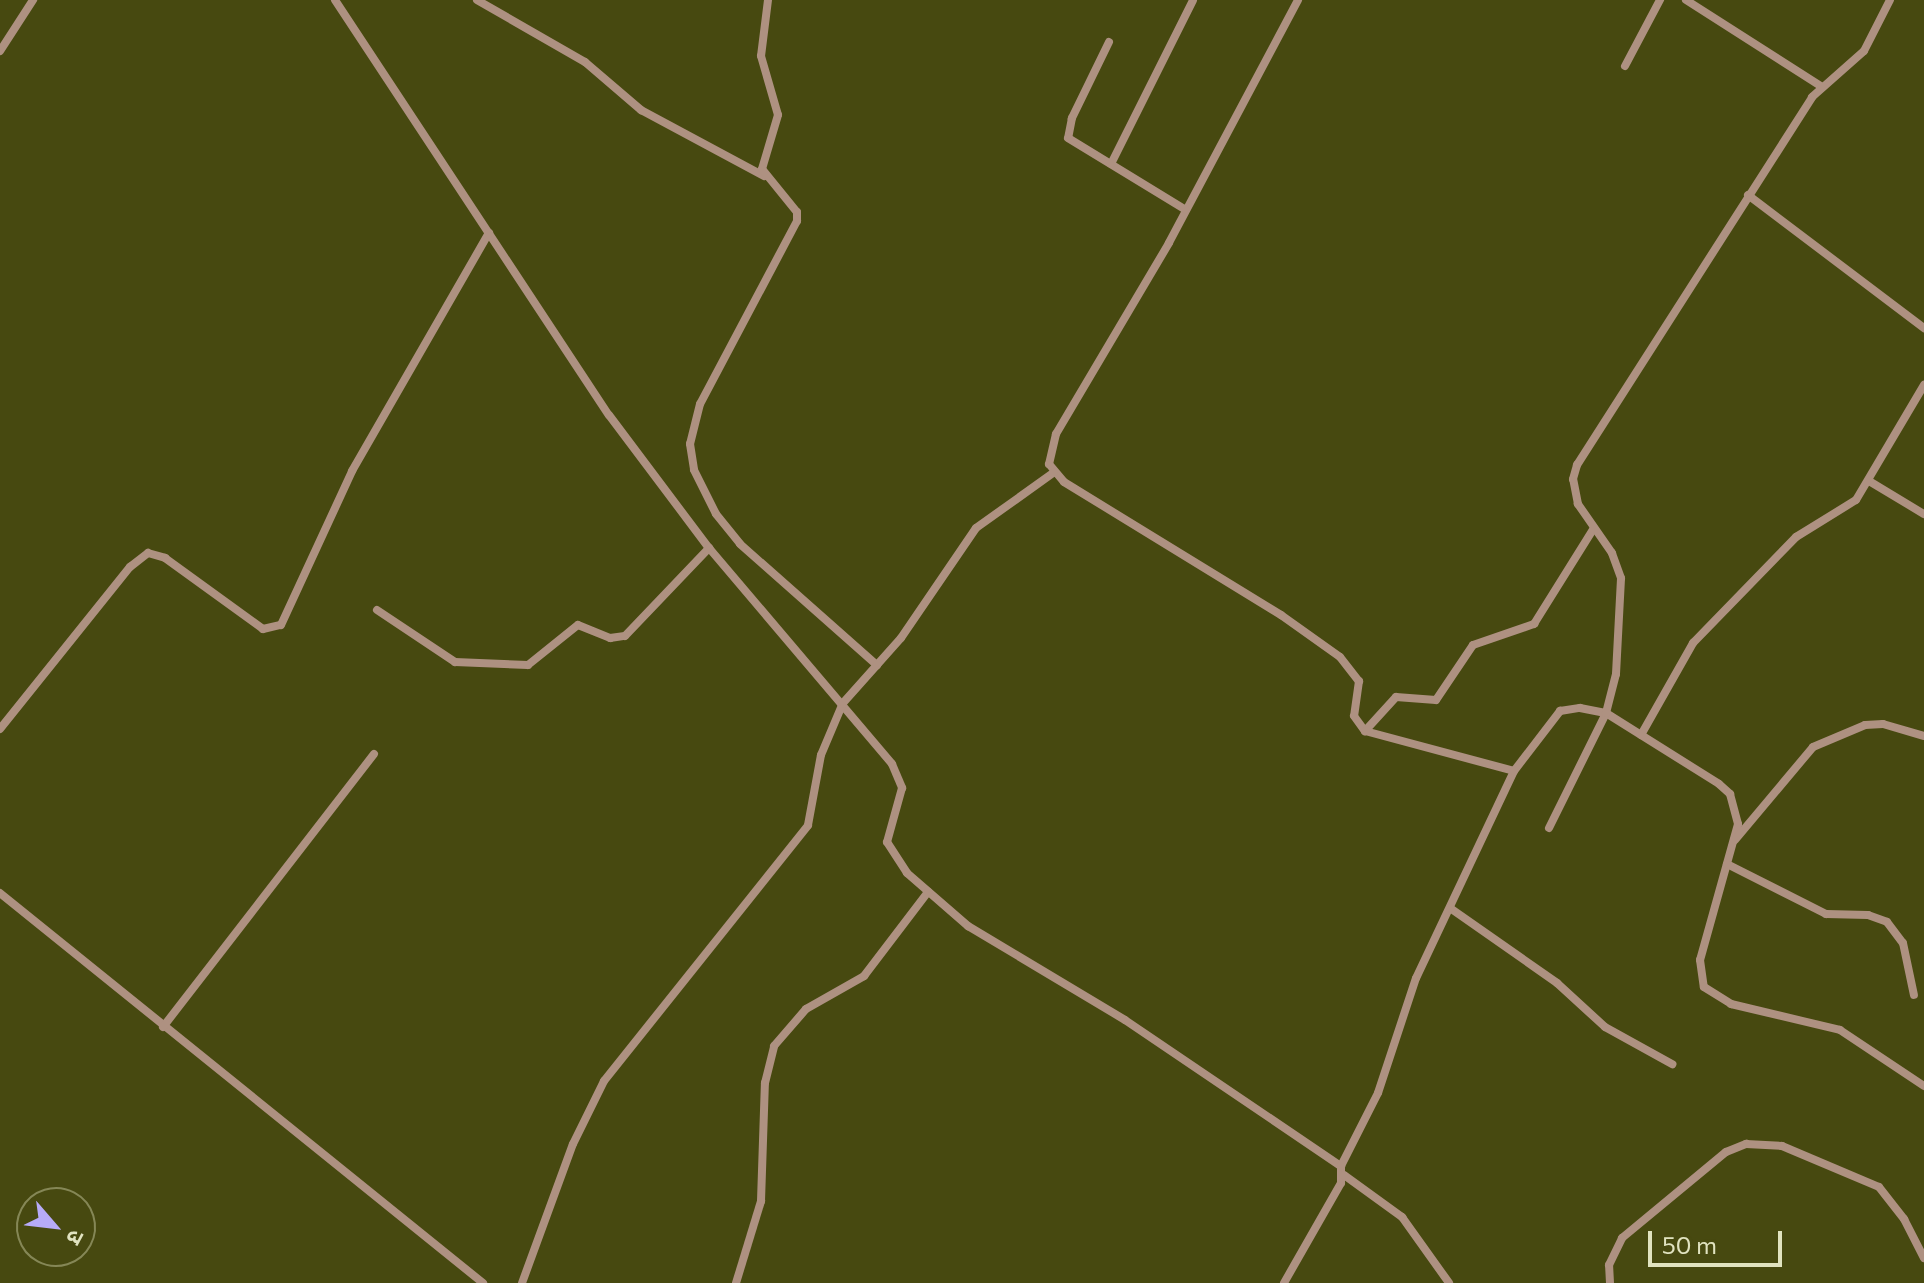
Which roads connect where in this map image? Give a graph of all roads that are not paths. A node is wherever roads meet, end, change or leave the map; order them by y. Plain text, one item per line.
1 (33, 0) edge
2 (335, 0) edge
3 (477, 0) edge
4 (768, 0) edge
5 (1193, 0) edge
6 (1298, 0) edge
7 (1660, 0) edge
8 (1686, 0) edge
9 (1890, 0) edge
10 (1109, 42) dead end
11 (0, 51) edge
12 (1625, 66) dead end
13 (1822, 87) junction
14 (1111, 164) junction
15 (764, 176) junction
16 (1748, 195) junction
17 (1186, 210) junction
18 (489, 233) junction
19 (1924, 328) edge
20 (1924, 385) edge
21 (1053, 473) junction
22 (1869, 481) junction
23 (1924, 514) edge
24 (1594, 528) junction
25 (709, 548) junction
26 (377, 610) dead end
27 (877, 665) junction
28 (846, 699) junction
29 (1606, 713) junction
30 (0, 729) edge
31 (1365, 731) junction
32 (1641, 735) junction
33 (1924, 736) edge
34 (374, 754) dead end
35 (1514, 771) junction
36 (1549, 828) dead end
37 (1734, 842) junction
38 (1727, 864) junction
39 (928, 892) junction
40 (0, 893) edge
41 (1450, 908) junction
42 (1914, 995) dead end
43 (163, 1027) junction
44 (1672, 1064) dead end
45 (1924, 1086) edge
46 (1342, 1170) junction
47 (1924, 1258) edge
48 (483, 1283) edge
49 (522, 1283) edge
50 (736, 1283) edge
51 (1284, 1283) edge
52 (1449, 1283) edge
53 (1610, 1283) edge

1 - 11 street
2 - 18 street
3 - 15 street
4 - 15 street
5 - 14 street
6 - 17 street
7 - 12 street
8 - 13 street
9 - 13 street
10 - 14 street
13 - 16 street
14 - 17 street
15 - 27 street
16 - 19 street
16 - 24 street
17 - 21 street
18 - 25 street
18 - 30 street
20 - 22 street
21 - 27 street
21 - 31 street
22 - 23 street
22 - 32 street
24 - 29 street
24 - 31 street
25 - 26 street
25 - 28 street
27 - 28 street
28 - 39 street
28 - 49 street
29 - 32 street
29 - 35 street
29 - 36 street
31 - 35 street
32 - 37 street
33 - 37 street
34 - 43 street
35 - 41 street
37 - 38 street
38 - 42 street
38 - 45 street
39 - 46 street
39 - 50 street
40 - 43 street
41 - 44 street
41 - 46 street
43 - 48 street
46 - 51 street
46 - 52 street
47 - 53 street

